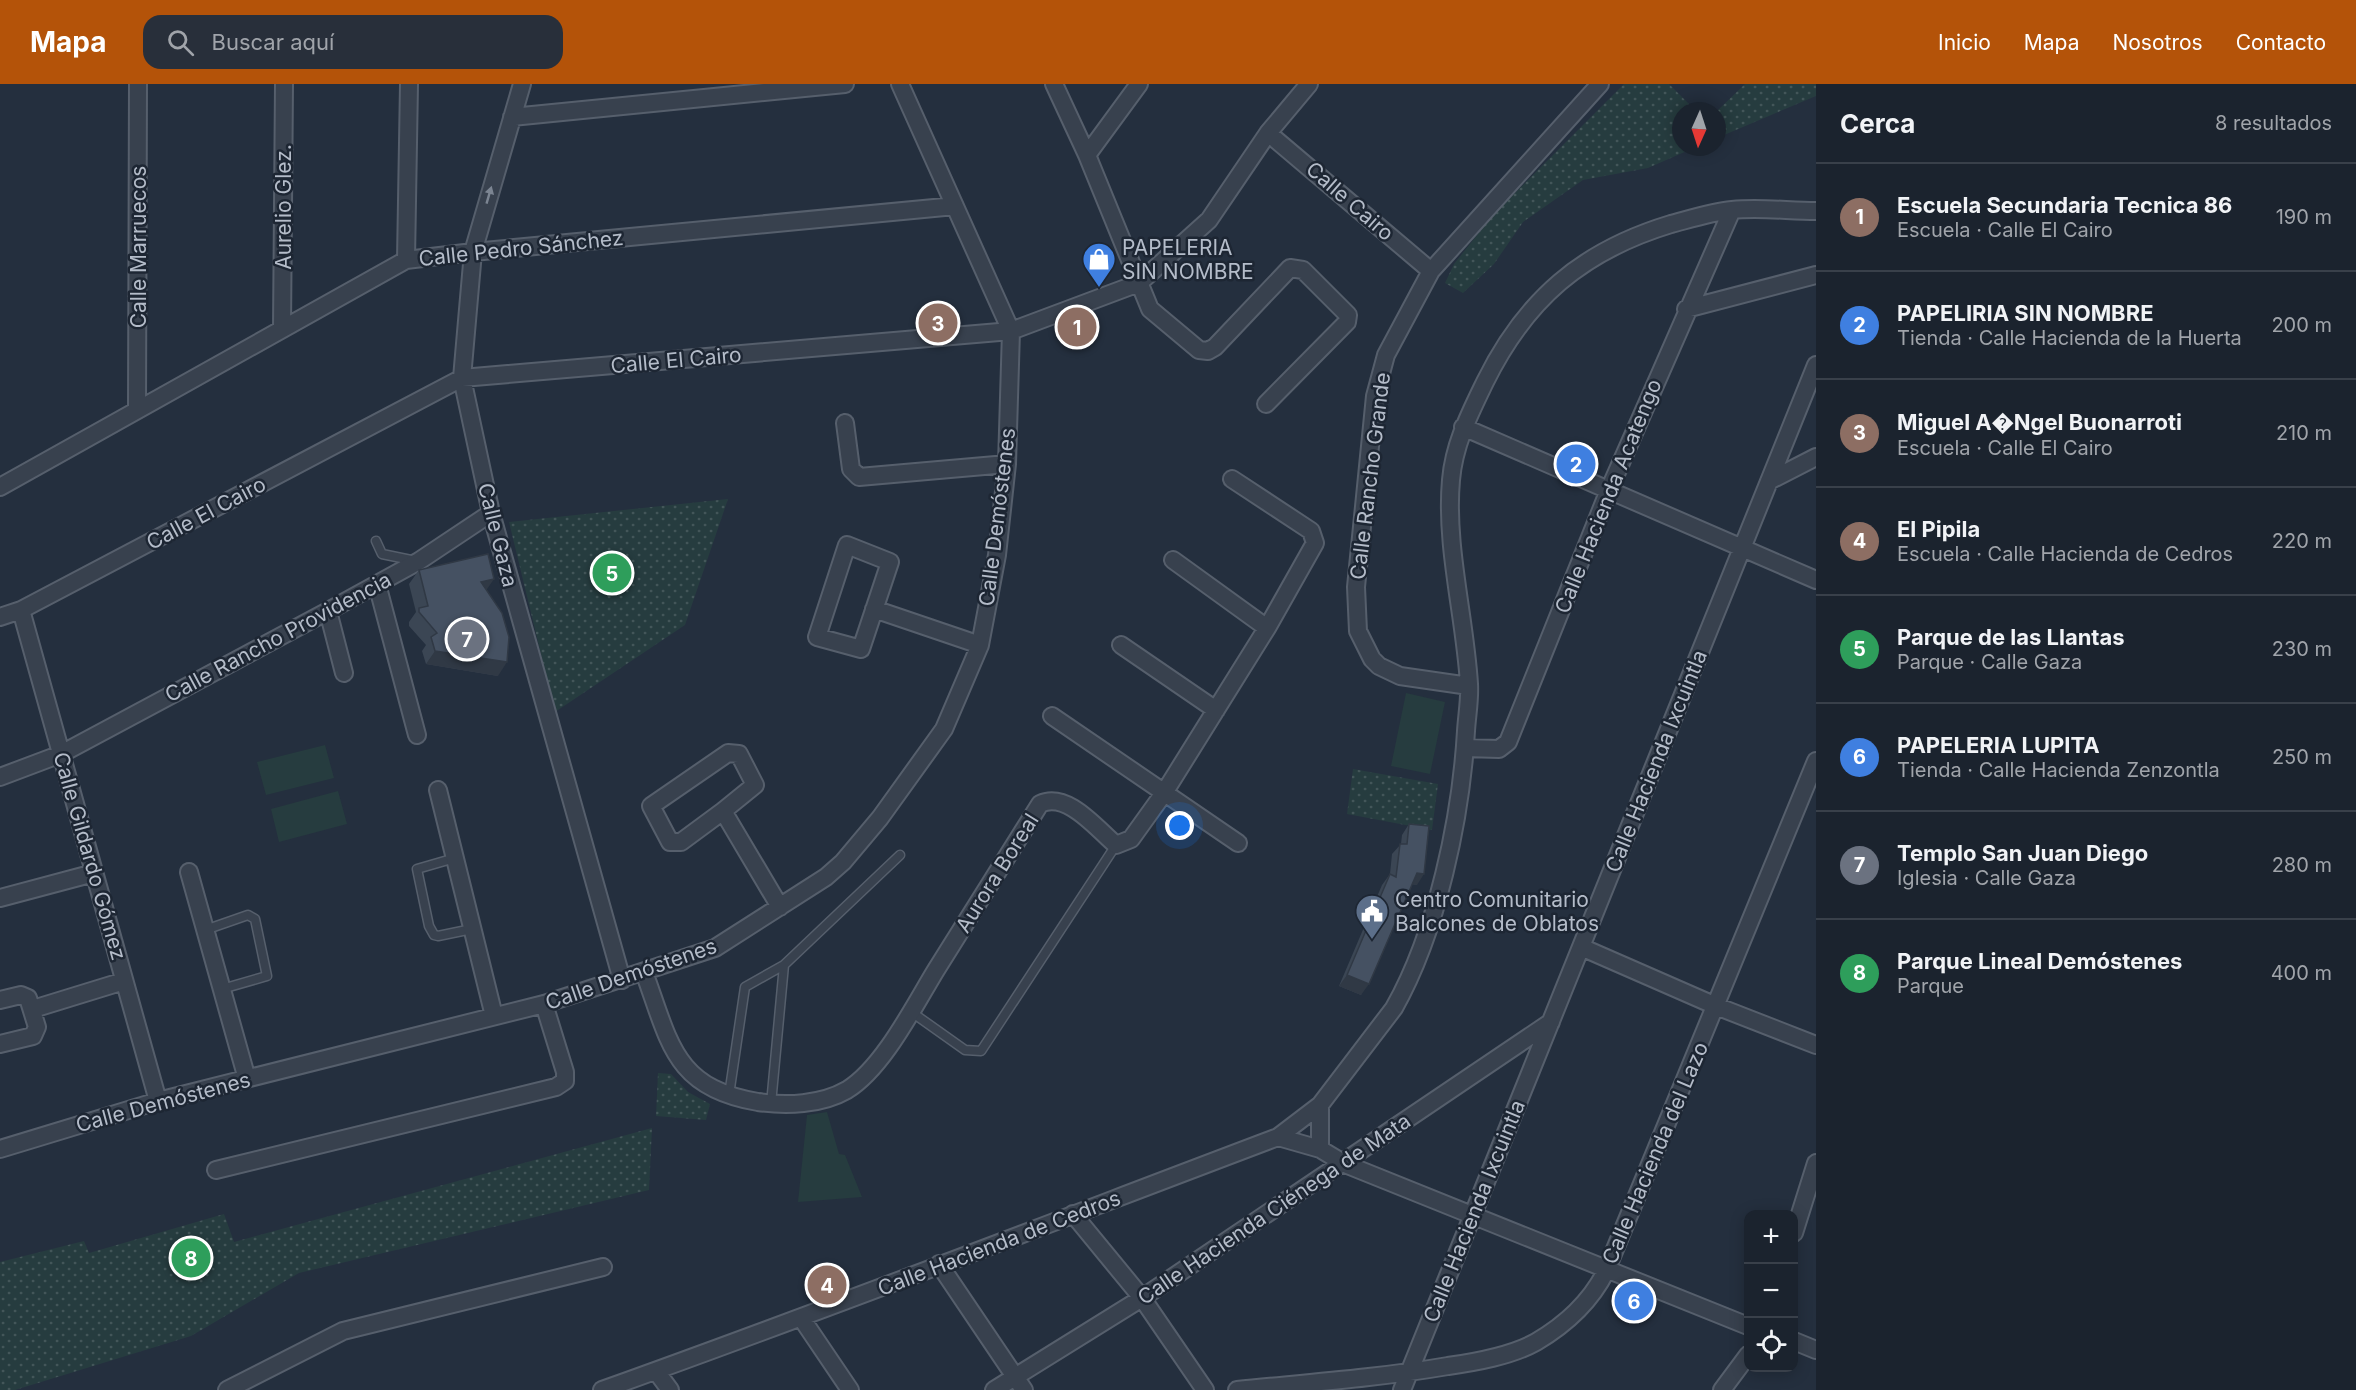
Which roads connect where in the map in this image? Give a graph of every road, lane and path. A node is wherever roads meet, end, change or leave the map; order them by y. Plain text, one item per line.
1 (138, 84) edge
2 (284, 84) edge
3 (409, 84) edge
4 (522, 84) edge
5 (845, 84) edge
6 (900, 84) edge
7 (1054, 84) edge
8 (1139, 84) edge
9 (1309, 84) edge
10 (1600, 84) edge
11 (512, 117) junction
12 (1268, 133) junction
13 (1087, 155) junction
14 (955, 206) junction
15 (1732, 210) junction
16 (1816, 211) edge
17 (473, 252) junction
18 (406, 261) junction
19 (1431, 271) junction
20 (1816, 275) edge
21 (1138, 283) junction
22 (1686, 309) junction
23 (282, 329) junction
24 (1011, 331) junction
25 (1816, 365) edge
26 (462, 378) junction
27 (1266, 404) dead end
28 (138, 410) junction
29 (845, 423) dead end
30 (1463, 427) junction
31 (1816, 457) edge
32 (1007, 464) junction
33 (1233, 479) dead end
34 (1769, 481) junction
35 (0, 487) edge
36 (1609, 490) junction
37 (491, 513) junction
38 (376, 541) dead end
39 (1742, 548) junction
40 (1173, 560) dead end
41 (419, 561) junction
42 (1816, 580) edge
43 (377, 584) junction
44 (874, 609) junction
45 (21, 610) junction
46 (327, 611) junction
47 (0, 617) edge
48 (1267, 628) junction
49 (980, 645) junction
50 (1121, 645) dead end
51 (344, 673) dead end
52 (1469, 686) junction
53 (1216, 710) junction
54 (1052, 716) dead end
55 (417, 735) dead end
56 (1465, 748) junction
57 (61, 754) junction
58 (1816, 761) edge
59 (0, 777) edge
60 (438, 790) dead end
61 (1164, 793) junction
62 (723, 811) junction
63 (1238, 843) dead end
64 (1116, 845) junction
65 (900, 855) dead end
66 (455, 858) junction
67 (189, 872) dead end
68 (94, 873) junction
69 (0, 898) edge
70 (780, 907) junction
71 (472, 929) junction
72 (205, 930) junction
73 (1581, 947) junction
74 (784, 965) junction
75 (644, 972) junction
76 (622, 980) junction
77 (124, 981) junction
78 (222, 989) junction
79 (0, 1000) edge
80 (543, 1004) junction
81 (1716, 1006) junction
82 (33, 1009) junction
83 (910, 1011) junction
84 (494, 1016) junction
85 (1551, 1023) junction
86 (0, 1044) edge
87 (1816, 1045) edge
88 (247, 1079) junction
89 (729, 1097) junction
90 (158, 1101) junction
91 (771, 1104) junction
92 (1320, 1104) junction
93 (1278, 1137) junction
94 (0, 1149) edge
95 (1320, 1149) junction
96 (1816, 1163) edge
97 (1345, 1164) junction
98 (216, 1170) dead end
99 (1073, 1214) junction
100 (1473, 1216) junction
101 (1798, 1220) edge
102 (939, 1264) junction
103 (603, 1267) dead end
104 (1606, 1271) junction
105 (1142, 1298) junction
106 (802, 1319) junction
107 (1744, 1324) edge
108 (1816, 1335) edge
109 (1798, 1339) edge
110 (1798, 1342) edge
111 (1816, 1350) edge
112 (1744, 1361) edge
113 (656, 1371) junction
114 (1409, 1373) junction
115 (1019, 1384) edge
116 (227, 1390) edge
117 (602, 1390) edge
118 (670, 1390) edge
119 (850, 1390) edge
120 (994, 1390) edge
121 (1205, 1390) edge
122 (1237, 1390) edge
123 (1402, 1390) edge
124 (1722, 1390) edge

1 - 28 street, Calle Marruecos
2 - 23 street, Aurelio Glez.
3 - 18 street
4 - 11 street, Calle Gaza
5 - 11 street
6 - 14 street, Calle Demóstenes
7 - 13 street
8 - 13 street
9 - 12 street, Calle El Cairo
10 - 19 street, Calle Rancho Grande
17 -> 11 street, Calle Gaza
12 - 19 street, Calle Cairo
12 - 21 street, Calle El Cairo
13 - 21 street
14 - 17 street, Calle Pedro Sánchez
14 - 24 street, Calle Demóstenes
15 - 16 street, Calle Hacienda de Cedros
15 - 22 street, Calle Hacienda Acatengo
15 - 30 street, Calle Hacienda de Cedros
17 - 18 street, Calle Pedro Sánchez
17 - 26 street, Calle Gaza
18 - 23 street, Calle Pedro Sánchez
19 - 52 street, Calle Rancho Grande
20 - 22 street
21 - 24 street, Calle El Cairo
21 - 27 street
22 - 36 street, Calle Hacienda Acatengo
23 - 28 street, Calle Pedro Sánchez
24 - 26 street, Calle El Cairo
24 - 32 street, Calle Demóstenes
25 - 34 street, Calle Hacienda Ixcuintla
26 - 37 street, Calle Gaza
26 - 45 street, Calle El Cairo
28 - 35 street, Calle Pedro Sánchez
29 - 32 street
30 - 36 street
30 - 52 street, Calle Hacienda de Cedros
31 - 34 street
32 - 49 street, Calle Demóstenes
33 - 48 street
34 - 39 street, Calle Hacienda Ixcuintla
36 - 39 street
36 - 56 street, Calle Hacienda Acatengo
37 - 41 street, Calle Rancho Providencia
37 - 76 street, Calle Gaza
38 - 41 lane
39 - 42 street
39 - 73 street, Calle Hacienda Ixcuintla
40 - 48 street
41 - 43 street, Calle Rancho Providencia
43 - 46 street, Calle Rancho Providencia
43 - 55 street
44 - 44 street
44 - 49 street
45 - 47 street, Calle El Cairo
45 - 57 street, Calle Gildardo Gómez
46 - 51 street
46 - 57 street, Calle Rancho Providencia
48 - 53 street
49 - 70 street, Calle Demóstenes
50 - 53 street
52 - 56 street, Calle Hacienda de Cedros
53 - 61 street
54 - 61 street
56 - 92 street, Calle Hacienda de Cedros
57 - 59 street, Calle Rancho Providencia
57 - 68 street, Calle Gildardo Gómez
58 - 81 street, Calle Hacienda del Lazo
60 - 66 street
61 - 63 street
61 - 64 street
62 - 62 street
62 - 70 street
64 - 83 lane
64 - 83 street, Aurora Boreal
65 - 74 lane
66 - 71 street
66 - 71 lane
67 - 72 street
68 - 69 street
68 - 77 street, Calle Gildardo Gómez
70 - 75 street, Calle Demóstenes
71 - 84 street
72 - 78 street
72 - 78 lane
73 - 81 street
73 - 85 street, Calle Hacienda Ixcuintla
74 - 89 lane
74 - 91 lane
75 - 76 street, Calle Demóstenes
75 - 89 street, Aurora Boreal
76 - 80 street, Calle Demóstenes
77 - 82 street
77 - 90 street, Calle Gildardo Gómez
78 - 88 street
79 - 82 street
80 - 84 street, Calle Demóstenes
80 - 98 street
81 - 87 street
81 - 104 street, Calle Hacienda del Lazo
82 - 86 street
83 - 91 street, Aurora Boreal
84 - 88 street, Calle Demóstenes
85 - 97 street, Calle Hacienda Ciénega de Mata
85 - 100 street, Calle Hacienda Ixcuintla
88 - 90 street, Calle Demóstenes
89 - 91 street, Aurora Boreal
90 - 94 street, Calle Demóstenes
92 - 93 street, Calle Hacienda de Cedros
92 - 95 street
93 - 95 street
93 - 99 street, Calle Hacienda de Cedros
95 - 97 street
96 - 101 street
97 - 100 street
97 - 105 street, Calle Hacienda Ciénega de Mata
99 - 102 street, Calle Hacienda de Cedros
99 - 105 street
100 - 104 street
100 - 114 street, Calle Hacienda Ixcuintla
102 - 106 street, Calle Hacienda de Cedros
102 - 115 street
103 - 116 street
104 - 107 street
104 - 114 street, Calle Hacienda del Lazo
105 - 115 street, Calle Hacienda Ciénega de Mata
105 - 121 street
106 - 113 street, Calle Hacienda de Cedros
106 - 119 street
108 - 109 street
110 - 111 street
112 - 124 street
113 - 117 street, Calle Hacienda de Cedros
113 - 118 street
114 - 122 street, Calle Hacienda del Lazo
114 - 123 street, Calle Hacienda Ixcuintla
115 - 120 street, Calle Hacienda Ciénega de Mata

